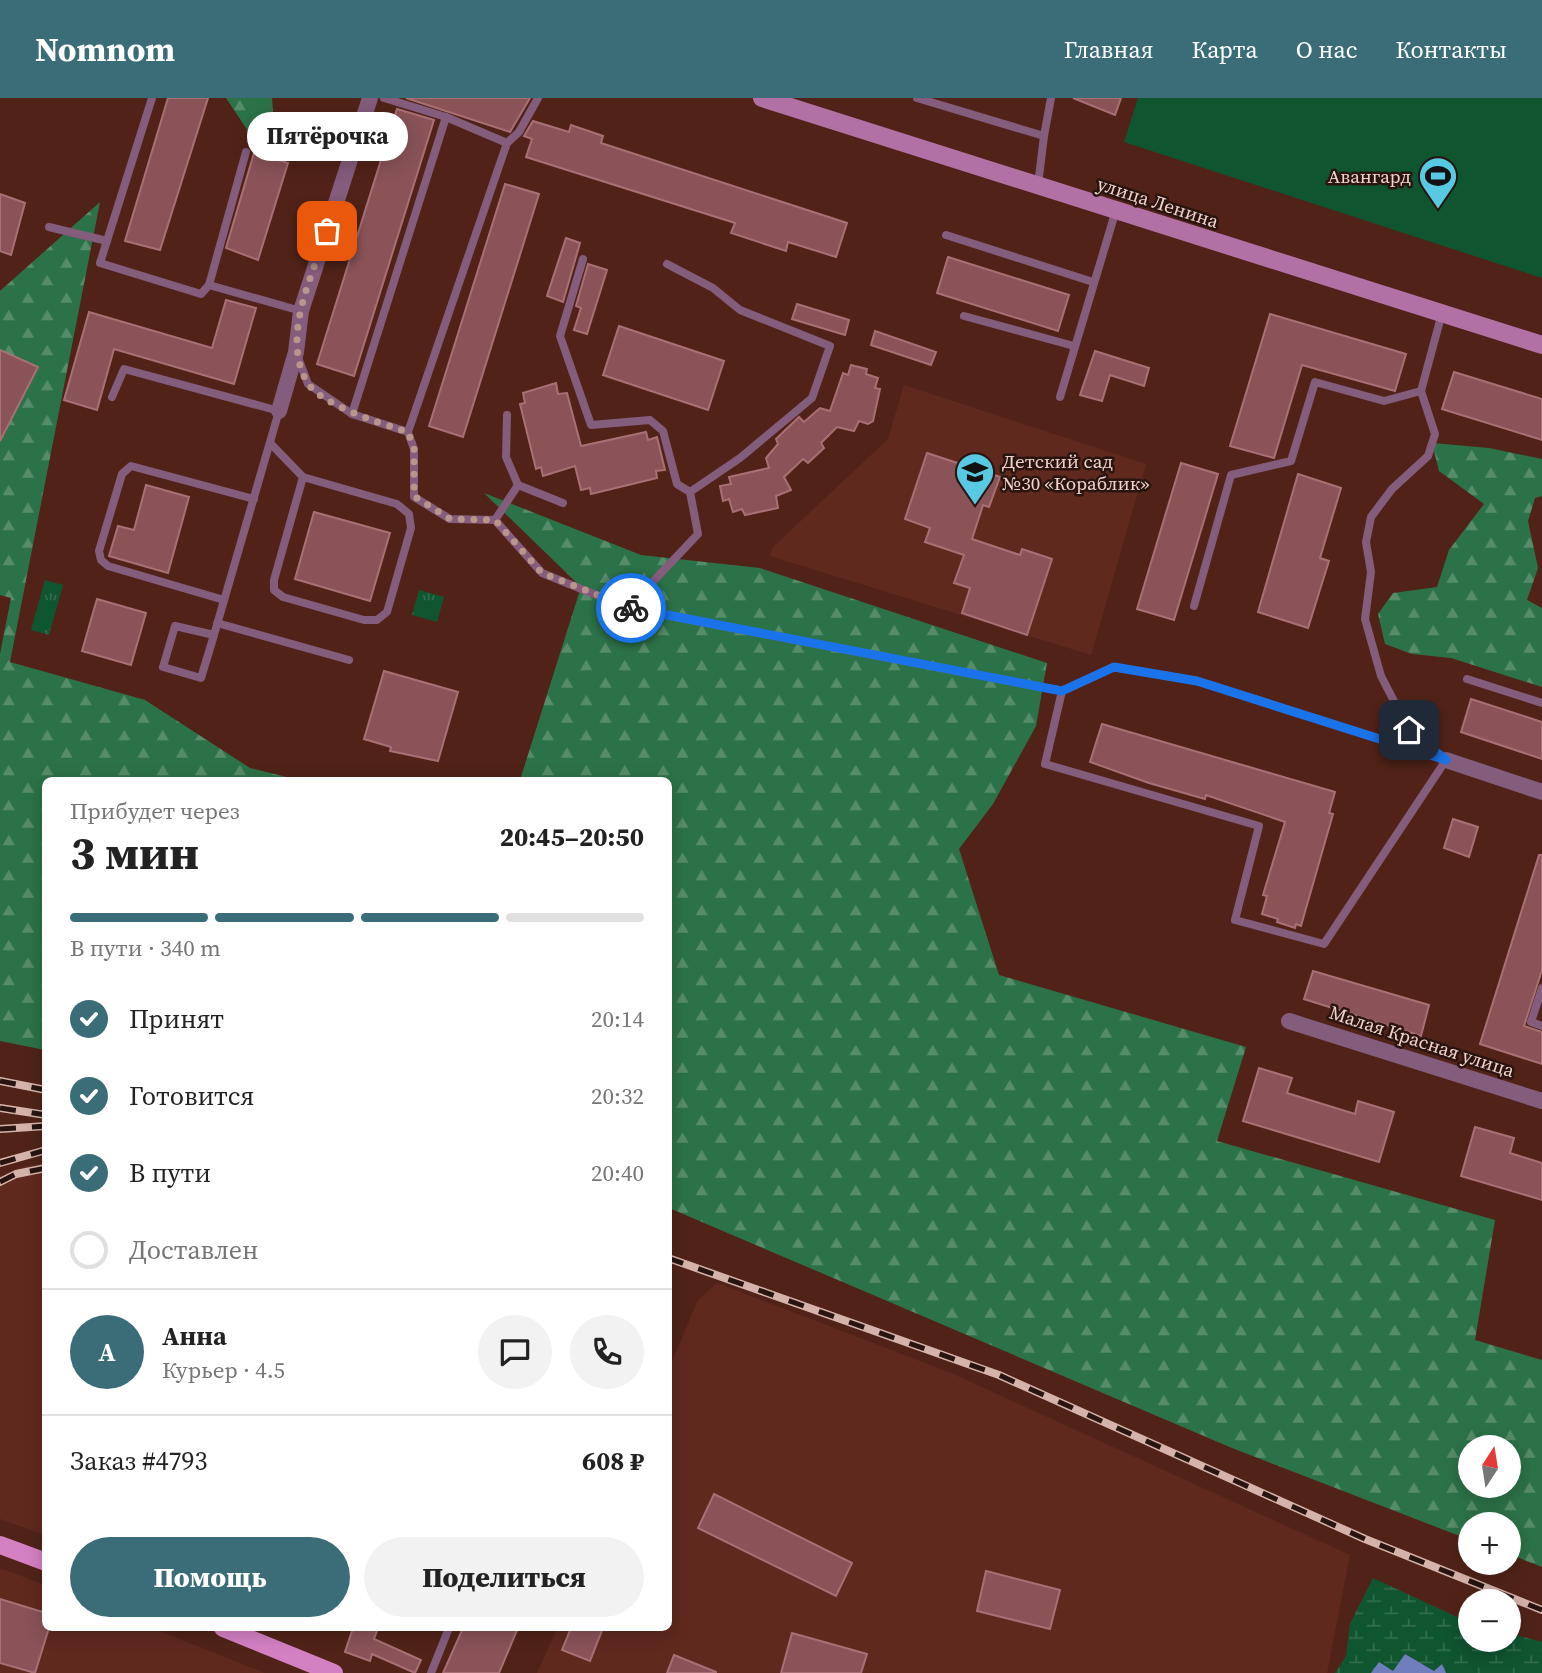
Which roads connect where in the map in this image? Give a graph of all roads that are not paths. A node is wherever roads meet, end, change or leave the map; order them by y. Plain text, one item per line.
1 (152, 98) edge
2 (370, 98) edge
3 (384, 98) edge
4 (538, 98) edge
5 (762, 98) edge
6 (917, 98) edge
7 (1051, 98) edge
8 (795, 103) edge
9 (446, 117) junction
10 (1044, 136) junction
11 (507, 143) junction
12 (246, 152) dead end
13 (1038, 186) junction
14 (1116, 210) junction
15 (49, 227) dead end
16 (946, 235) dead end
17 (107, 241) junction
18 (583, 259) dead end
19 (667, 264) dead end
20 (1093, 282) junction
21 (209, 285) junction
22 (301, 311) junction
23 (1442, 313) junction
24 (964, 316) dead end
25 (1542, 345) edge
26 (1074, 346) junction
27 (296, 352) junction
28 (1421, 391) junction
29 (112, 397) dead end
30 (1060, 397) dead end
31 (279, 411) junction
32 (352, 414) junction
33 (507, 415) dead end
34 (408, 432) junction
35 (270, 443) junction
36 (303, 477) junction
37 (518, 485) junction
38 (690, 492) junction
39 (254, 499) junction
40 (563, 503) dead end
41 (495, 520) junction
42 (224, 600) junction
43 (1194, 607) dead end
44 (628, 608) junction
45 (218, 623) junction
46 (214, 635) junction
47 (349, 660) dead end
48 (1467, 679) dead end
49 (1062, 691) junction
50 (1542, 703) edge
51 (1446, 760) junction
52 (1542, 792) edge
53 (1542, 988) edge
54 (1289, 1021) dead end
55 (1542, 1026) edge
56 (1542, 1101) edge
57 (0, 1545) edge
58 (42, 1561) edge
59 (230, 1631) edge
60 (448, 1631) edge
61 (334, 1673) edge
62 (431, 1673) edge

1 - 17 lane
2 - 22 street
3 - 9 lane
4 - 11 lane
5 - 8 main road, улица Ленина
6 - 10 lane
7 - 10 lane
8 - 13 main road, улица Ленина
9 - 11 lane
9 - 32 lane
10 - 13 lane
11 - 34 lane
12 - 21 lane
13 - 14 main road, улица Ленина
14 - 20 lane
14 - 23 main road, улица Ленина
15 - 17 lane
16 - 20 lane
17 - 21 lane
18 - 38 lane
19 - 38 lane
20 - 26 lane
21 - 22 lane
22 - 27 street
23 - 25 main road, улица Ленина
23 - 28 lane
24 - 26 lane
26 - 30 lane
27 - 31 street
27 - 32 lane
28 - 43 lane
28 - 51 lane
29 - 31 lane
31 - 35 lane
32 - 34 lane
33 - 37 lane
34 - 41 lane
35 - 36 lane
35 - 39 lane
36 - 36 lane
37 - 40 lane
37 - 41 lane
38 - 44 lane
39 - 42 lane
39 - 42 lane
41 - 44 lane
42 - 45 lane
44 - 49 lane
45 - 46 lane
45 - 47 lane
46 - 46 lane
48 - 50 lane
49 - 51 lane
49 - 51 lane
51 - 52 street
53 - 55 lane
54 - 56 street, Малая Красная улица
57 - 58 main road
59 - 61 main road
60 - 62 lane

